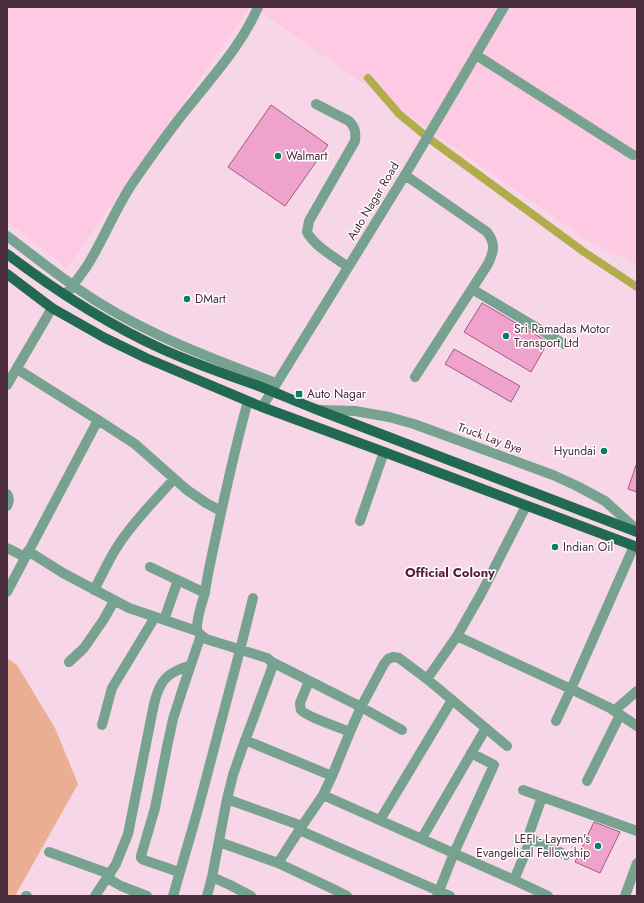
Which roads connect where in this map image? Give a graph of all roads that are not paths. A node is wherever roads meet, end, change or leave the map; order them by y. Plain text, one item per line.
1 (258, 7) edge
2 (504, 7) edge
3 (476, 55) junction
4 (316, 104) dead end
5 (633, 155) dead end
6 (405, 175) junction
7 (7, 236) edge
8 (7, 254) edge
9 (348, 267) junction
10 (7, 274) edge
11 (73, 285) junction
12 (472, 289) junction
13 (65, 295) junction
14 (52, 308) junction
15 (564, 344) dead end
16 (17, 369) junction
17 (415, 377) dead end
18 (7, 385) edge
19 (274, 387) junction
20 (248, 401) junction
21 (262, 407) junction
22 (318, 410) junction
23 (98, 420) junction
24 (384, 452) junction
25 (174, 479) junction
26 (7, 494) edge
27 (7, 506) edge
28 (526, 506) junction
29 (222, 511) junction
30 (360, 521) dead end
31 (637, 531) edge
32 (635, 547) edge
33 (7, 548) edge
34 (27, 554) junction
35 (150, 567) dead end
36 (178, 580) junction
37 (94, 590) junction
38 (7, 592) edge
39 (205, 592) junction
40 (253, 598) dead end
41 (114, 600) junction
42 (159, 618) junction
43 (199, 633) junction
44 (457, 636) junction
45 (240, 650) junction
46 (69, 662) dead end
47 (272, 662) junction
48 (191, 665) junction
49 (427, 679) junction
50 (309, 681) junction
51 (571, 689) junction
52 (637, 692) edge
53 (452, 700) junction
54 (361, 708) junction
55 (617, 712) junction
56 (556, 721) dead end
57 (102, 725) dead end
58 (637, 726) edge
59 (486, 728) junction
60 (402, 730) dead end
61 (350, 732) junction
62 (245, 740) junction
63 (507, 746) dead end
64 (471, 753) junction
65 (332, 776) junction
66 (587, 781) dead end
67 (523, 790) dead end
68 (323, 795) junction
69 (542, 797) junction
70 (227, 800) junction
71 (380, 820) junction
72 (301, 828) junction
73 (637, 831) edge
74 (422, 838) junction
75 (531, 839) junction
76 (219, 842) junction
77 (48, 852) dead end
78 (454, 853) junction
79 (566, 855) dead end
80 (278, 863) junction
81 (637, 863) edge
82 (179, 872) junction
83 (108, 876) junction
84 (212, 877) junction
85 (514, 880) junction
86 (438, 894) edge
87 (95, 896) edge
88 (147, 896) edge
89 (173, 896) edge
90 (207, 896) edge
91 (251, 896) edge
92 (347, 896) edge
93 (450, 896) edge
94 (548, 896) edge
95 (625, 896) edge

1 - 11 street
2 - 3 street, Auto Nagar Road
3 - 5 street
3 - 6 street, Auto Nagar Road
4 - 9 street
6 - 9 street, Auto Nagar Road
6 - 12 street
7 - 11 street
8 - 13 main road
9 - 19 street, Auto Nagar Road
10 - 14 main road
11 - 13 street
11 - 19 street
12 - 15 street
12 - 17 street
13 - 19 main road
14 - 16 street
14 - 20 main road
16 - 18 street
16 - 23 street
19 - 21 street, Auto Nagar Road
19 - 22 main road
20 - 21 main road
20 - 29 street
21 - 24 main road
22 - 31 main road
22 - 31 street, Truck Lay Bye
23 - 25 street
23 - 34 street
24 - 28 main road
24 - 30 street
25 - 29 street
25 - 37 street
26 - 27 street
28 - 32 main road
28 - 44 street
29 - 39 street
32 - 51 street
33 - 34 street
34 - 37 street
34 - 38 street
35 - 36 street
36 - 39 street
36 - 42 street
37 - 41 street
39 - 43 street
40 - 45 street
41 - 42 street
41 - 46 street
42 - 43 street
42 - 57 street
43 - 45 street
43 - 48 street
44 - 49 street
44 - 51 street
45 - 47 street
45 - 82 street
47 - 50 street
47 - 62 street
48 - 82 street
48 - 83 street
49 - 53 street
49 - 54 street
50 - 54 street
50 - 61 street
51 - 55 street
51 - 56 street
52 - 55 street
53 - 59 street
53 - 71 street
54 - 60 street
54 - 61 street
55 - 58 street
55 - 66 street
59 - 63 street
59 - 64 street
61 - 65 street
62 - 65 street
62 - 70 street
64 - 74 street
64 - 78 street
65 - 68 street
67 - 69 street
68 - 71 street
68 - 72 street
69 - 73 street
69 - 75 street
70 - 72 street
70 - 76 street
71 - 74 street
72 - 80 street
72 - 86 street
74 - 78 street
75 - 79 street
75 - 85 street
76 - 80 street
76 - 84 street
77 - 83 street
78 - 85 street
78 - 86 street
80 - 92 street
81 - 95 street
82 - 89 street
83 - 87 street
83 - 88 street
84 - 90 street
84 - 91 street
85 - 94 street
86 - 93 street

